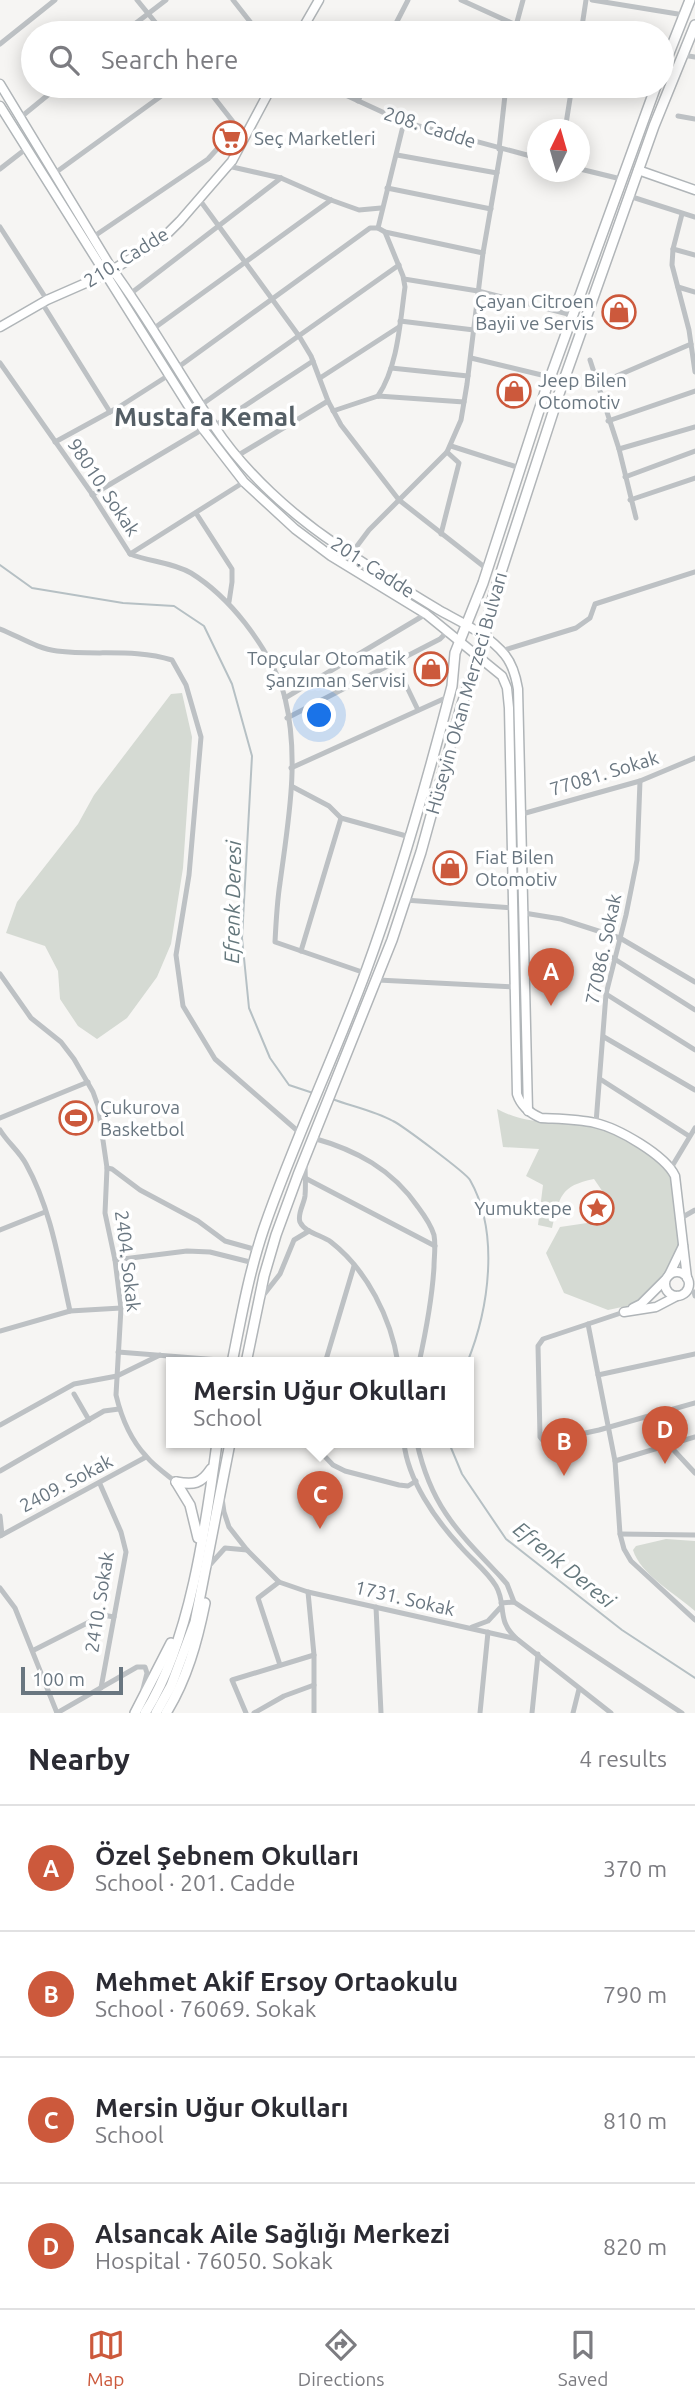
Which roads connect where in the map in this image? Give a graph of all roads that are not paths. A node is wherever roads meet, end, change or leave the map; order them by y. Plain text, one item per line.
1 (55, 0) edge
2 (137, 0) edge
3 (166, 0) edge
4 (233, 0) edge
5 (319, 0) edge
6 (408, 0) edge
7 (461, 0) edge
8 (523, 0) edge
9 (586, 0) edge
10 (592, 0) edge
11 (690, 0) edge
12 (637, 4) edge
13 (148, 13) junction
14 (684, 15) junction
15 (29, 21) edge
16 (138, 21) edge
17 (154, 21) edge
18 (250, 21) edge
19 (307, 21) edge
20 (397, 21) edge
21 (507, 21) edge
22 (517, 21) edge
23 (583, 21) edge
24 (695, 25) edge
25 (21, 27) edge
26 (674, 38) edge
27 (0, 44) edge
28 (683, 55) junction
29 (695, 57) edge
30 (674, 78) edge
31 (0, 83) edge
32 (44, 98) edge
33 (158, 98) edge
34 (214, 98) edge
35 (266, 98) edge
36 (350, 98) edge
37 (360, 98) edge
38 (505, 98) edge
39 (570, 98) edge
40 (651, 98) edge
41 (666, 98) edge
42 (358, 102) junction
43 (0, 106) edge
44 (678, 116) dead end
45 (21, 117) junction
46 (567, 119) edge
47 (695, 119) edge
48 (404, 122) junction
49 (237, 127) junction
50 (245, 137) junction
51 (27, 148) junction
52 (500, 149) junction
53 (397, 155) junction
54 (527, 156) edge
55 (228, 166) junction
56 (0, 169) edge
57 (638, 170) junction
58 (590, 172) edge
59 (55, 173) junction
60 (497, 173) junction
61 (281, 178) junction
62 (621, 179) junction
63 (387, 188) junction
64 (695, 190) edge
65 (629, 196) junction
66 (199, 200) junction
67 (331, 200) junction
68 (381, 208) junction
69 (491, 209) junction
70 (681, 214) junction
71 (695, 217) edge
72 (0, 227) edge
73 (219, 228) junction
74 (378, 228) junction
75 (384, 232) junction
76 (93, 237) junction
77 (673, 249) junction
78 (483, 253) junction
79 (695, 255) edge
80 (245, 263) junction
81 (400, 265) junction
82 (113, 269) junction
83 (104, 275) junction
84 (404, 279) junction
85 (678, 288) junction
86 (478, 291) junction
87 (695, 292) edge
88 (131, 294) junction
89 (272, 300) junction
90 (44, 302) junction
91 (572, 315) junction
92 (400, 324) junction
93 (1, 325) edge
94 (153, 329) junction
95 (474, 330) junction
96 (692, 331) edge
97 (299, 336) junction
98 (691, 344) junction
99 (471, 358) junction
100 (590, 360) dead end
101 (313, 361) junction
102 (0, 363) edge
103 (177, 368) junction
104 (391, 368) junction
105 (695, 372) edge
106 (169, 375) junction
107 (468, 376) junction
108 (550, 377) junction
109 (320, 379) junction
110 (598, 384) junction
111 (695, 391) edge
112 (378, 396) junction
113 (328, 401) junction
114 (464, 402) junction
115 (201, 405) junction
116 (333, 411) junction
117 (110, 412) junction
118 (608, 421) junction
119 (214, 426) junction
120 (695, 427) edge
121 (203, 429) junction
122 (55, 442) junction
123 (451, 446) junction
124 (619, 449) junction
125 (447, 452) junction
126 (695, 452) edge
127 (237, 456) junction
128 (520, 468) junction
129 (625, 477) junction
130 (695, 478) edge
131 (244, 482) junction
132 (92, 495) junction
133 (399, 500) junction
134 (630, 500) junction
135 (196, 513) junction
136 (636, 518) dead end
137 (441, 534) junction
138 (130, 554) junction
139 (351, 555) junction
140 (488, 569) junction
141 (695, 572) edge
142 (229, 602) junction
143 (426, 614) junction
144 (467, 626) junction
145 (0, 629) edge
146 (447, 632) junction
147 (485, 636) junction
148 (460, 642) junction
149 (501, 651) junction
150 (478, 654) junction
151 (404, 681) dead end
152 (450, 696) junction
153 (285, 698) junction
154 (418, 710) junction
155 (287, 718) junction
156 (695, 760) edge
157 (291, 768) junction
158 (640, 781) junction
159 (293, 787) junction
160 (522, 814) junction
161 (341, 818) junction
162 (410, 837) junction
163 (405, 900) junction
164 (512, 908) junction
165 (524, 914) junction
166 (620, 938) junction
167 (300, 951) junction
168 (614, 958) junction
169 (365, 973) junction
170 (0, 974) edge
171 (378, 980) junction
172 (695, 982) edge
173 (515, 987) junction
174 (606, 995) junction
175 (695, 1010) edge
176 (604, 1037) junction
177 (695, 1050) edge
178 (600, 1079) junction
179 (88, 1082) junction
180 (695, 1090) edge
181 (528, 1111) junction
182 (0, 1118) edge
183 (596, 1123) junction
184 (695, 1128) edge
185 (301, 1129) junction
186 (0, 1130) edge
187 (314, 1134) junction
188 (689, 1136) junction
189 (8, 1143) junction
190 (0, 1147) edge
191 (305, 1156) junction
192 (107, 1168) junction
193 (671, 1168) junction
194 (305, 1178) junction
195 (695, 1210) edge
196 (45, 1212) junction
197 (681, 1218) junction
198 (0, 1230) edge
199 (309, 1231) junction
200 (435, 1246) junction
201 (682, 1247) junction
202 (257, 1250) junction
203 (116, 1260) junction
204 (254, 1263) junction
205 (354, 1266) junction
206 (667, 1277) junction
207 (691, 1288) edge
208 (677, 1296) junction
209 (258, 1305) junction
210 (121, 1308) junction
211 (70, 1311) junction
212 (624, 1312) junction
213 (588, 1324) junction
214 (0, 1331) edge
215 (118, 1352) junction
216 (695, 1354) edge
217 (160, 1355) junction
218 (181, 1357) edge
219 (233, 1357) edge
220 (247, 1357) edge
221 (327, 1357) edge
222 (397, 1357) edge
223 (420, 1357) edge
224 (597, 1375) junction
225 (117, 1376) junction
226 (74, 1394) dead end
227 (695, 1403) edge
228 (119, 1409) junction
229 (89, 1420) junction
230 (0, 1425) edge
231 (607, 1426) junction
232 (695, 1437) edge
233 (669, 1445) junction
234 (216, 1448) edge
235 (229, 1448) edge
236 (317, 1448) edge
237 (406, 1448) edge
238 (418, 1448) edge
239 (146, 1457) junction
240 (615, 1461) junction
241 (214, 1465) junction
242 (0, 1471) edge
243 (695, 1473) edge
244 (416, 1481) junction
245 (176, 1482) junction
246 (100, 1484) junction
247 (222, 1491) junction
248 (0, 1516) edge
249 (620, 1534) junction
250 (695, 1535) edge
251 (1, 1536) edge
252 (199, 1549) junction
253 (247, 1550) junction
254 (207, 1568) junction
255 (279, 1582) junction
256 (0, 1588) edge
257 (190, 1590) junction
258 (308, 1592) junction
259 (514, 1602) junction
260 (501, 1606) junction
261 (376, 1607) junction
262 (114, 1617) junction
263 (695, 1620) edge
264 (466, 1628) junction
265 (488, 1632) junction
266 (517, 1639) junction
267 (34, 1650) junction
268 (538, 1654) junction
269 (314, 1655) junction
270 (279, 1665) junction
271 (314, 1685) junction
272 (101, 1688) junction
273 (579, 1689) junction
274 (57, 1713) edge
275 (135, 1713) edge
276 (145, 1713) edge
277 (156, 1713) edge
278 (166, 1713) edge
279 (246, 1713) edge
280 (254, 1713) edge
281 (314, 1713) edge
282 (381, 1713) edge
283 (480, 1713) edge
284 (532, 1713) edge
285 (573, 1713) edge
286 (611, 1713) edge
287 (682, 1713) edge

1 - 15 street
2 - 13 street
3 - 13 street
4 - 18 street
5 - 19 street
6 - 20 street
7 - 21 street
8 - 22 street
9 - 23 street
10 - 12 street
11 - 14 main road
12 - 14 street
13 - 16 street
13 - 17 street
14 - 26 main road
24 - 28 main road, Hüseyin Okan Merzeci Bulvarı
25 - 27 street
28 - 29 street
28 - 30 main road, Hüseyin Okan Merzeci Bulvarı
31 - 45 street, 201. Cadde
32 - 45 street
33 - 59 street
34 - 49 street
35 - 50 street, 210. Cadde
36 - 42 street, 208. Cadde
37 - 42 street
38 - 52 street
39 - 46 street
40 - 62 main road, Hüseyin Okan Merzeci Bulvarı
41 - 57 main road, Hüseyin Okan Merzeci Bulvarı
42 - 48 street, 208. Cadde
43 - 51 street, 201. Cadde
44 - 47 street
45 - 59 street, 201. Cadde
48 - 52 street, 208. Cadde
48 - 53 street
49 - 50 street
49 - 76 street
50 - 55 street, 210. Cadde
51 - 56 street
51 - 83 street, 201. Cadde
52 - 54 street, 208. Cadde
52 - 60 street
53 - 60 street
53 - 63 street
55 - 61 street
55 - 66 street, 210. Cadde
57 - 64 street
57 - 65 main road, Hüseyin Okan Merzeci Bulvarı
58 - 62 street
59 - 76 street, 201. Cadde
60 - 69 street
61 - 67 street
61 - 73 street
62 - 91 main road, Hüseyin Okan Merzeci Bulvarı
63 - 68 street
63 - 69 street
65 - 70 street
65 - 147 main road, Hüseyin Okan Merzeci Bulvarı
66 - 73 street
66 - 82 street, 210. Cadde
67 - 68 street
67 - 80 street
68 - 74 street
69 - 78 street
70 - 71 street
70 - 77 street
72 - 90 street
73 - 80 street
73 - 88 street
74 - 75 street
74 - 89 street
75 - 78 street
75 - 81 street
76 - 82 street, 201. Cadde
77 - 79 street
77 - 85 street
78 - 86 street
80 - 89 street
80 - 94 street
81 - 84 street
81 - 97 street
82 - 83 street, 210. Cadde
82 - 88 street, 201. Cadde
83 - 90 street, 210. Cadde
83 - 106 street, 201. Cadde
84 - 86 street
84 - 92 street
85 - 87 street
85 - 96 street
86 - 91 street
86 - 95 street
88 - 94 street, 201. Cadde
89 - 97 street
89 - 103 street
90 - 93 street, 210. Cadde
90 - 117 street
91 - 108 main road, Hüseyin Okan Merzeci Bulvarı
92 - 95 street
92 - 104 street
92 - 109 street
94 - 103 street, 201. Cadde
95 - 99 street
96 - 98 street
97 - 101 street
97 - 115 street
98 - 105 street
98 - 110 street
99 - 107 street
99 - 108 street
100 - 110 street
101 - 109 street
101 - 119 street
102 - 122 street, 98010. Sokak
103 - 115 street, 201. Cadde
104 - 107 street
104 - 112 street
106 - 117 street
106 - 121 street, 201. Cadde
107 - 114 street
108 - 128 main road, Hüseyin Okan Merzeci Bulvarı
109 - 113 street
110 - 118 street
111 - 118 street
112 - 114 street
112 - 116 street
113 - 116 street
113 - 127 street
114 - 123 street
115 - 119 street, 201. Cadde
116 - 133 street
117 - 122 street
118 - 124 street
119 - 127 street, 201. Cadde
120 - 124 street
121 - 131 street, 201. Cadde
121 - 132 street
122 - 132 street, 98010. Sokak
123 - 125 street
123 - 128 street
124 - 129 street
125 - 133 street
125 - 137 street
126 - 129 street
127 - 139 street, 201. Cadde
128 - 140 main road, Hüseyin Okan Merzeci Bulvarı
129 - 134 street
130 - 134 street
131 - 135 street
131 - 143 street, 201. Cadde
132 - 138 street, 98010. Sokak
133 - 137 street
133 - 139 street
134 - 136 street
135 - 138 street
135 - 142 street
137 - 140 street
138 - 142 street, 98010. Sokak
139 - 144 street, 201. Cadde
140 - 144 main road, Hüseyin Okan Merzeci Bulvarı
141 - 149 street
142 - 153 street, 98010. Sokak
143 - 146 street, 201. Cadde
143 - 153 street
144 - 147 street, 201. Cadde
144 - 148 main road, Hüseyin Okan Merzeci Bulvarı
145 - 185 street
146 - 148 street, 201. Cadde
146 - 155 street
147 - 149 street, 201. Cadde
147 - 150 main road, Hüseyin Okan Merzeci Bulvarı
148 - 150 street, 201. Cadde
148 - 152 main road, Hüseyin Okan Merzeci Bulvarı
149 - 160 street, 201. Cadde
150 - 163 main road, Hüseyin Okan Merzeci Bulvarı
150 - 164 street, 201. Cadde
151 - 154 street
152 - 154 street
152 - 162 main road, Hüseyin Okan Merzeci Bulvarı
153 - 155 street, 98010. Sokak
154 - 157 street
155 - 157 street, 98010. Sokak
156 - 158 street, 77081. Sokak
157 - 159 street, 98010. Sokak
158 - 160 street, 77081. Sokak
158 - 166 street, 77086. Sokak
159 - 161 street
159 - 167 street, 98010. Sokak
160 - 165 street, 201. Cadde
161 - 162 street
161 - 167 street
162 - 169 main road, Hüseyin Okan Merzeci Bulvarı
163 - 164 street
163 - 171 main road, Hüseyin Okan Merzeci Bulvarı
164 - 173 street, 201. Cadde
165 - 166 street
165 - 181 street, 201. Cadde
166 - 168 street, 77086. Sokak
166 - 172 street
167 - 169 street
168 - 174 street, 77086. Sokak
168 - 175 street
169 - 185 main road, Hüseyin Okan Merzeci Bulvarı
170 - 179 street, 2404. Sokak
171 - 173 street
171 - 187 main road, Hüseyin Okan Merzeci Bulvarı
173 - 181 street, 201. Cadde
174 - 176 street, 77086. Sokak
174 - 177 street
176 - 178 street, 77086. Sokak
176 - 180 street
178 - 183 street, 77086. Sokak
178 - 188 street
179 - 182 street
179 - 192 street, 2404. Sokak
181 - 183 street
183 - 193 street
184 - 188 street
185 - 202 main road, Hüseyin Okan Merzeci Bulvarı
186 - 189 street
187 - 191 main road, Hüseyin Okan Merzeci Bulvarı
187 - 200 street
188 - 193 street
189 - 190 street
189 - 196 street
191 - 194 street
191 - 209 main road, Hüseyin Okan Merzeci Bulvarı
192 - 202 street
192 - 203 street, 2404. Sokak
193 - 197 street
194 - 199 street
194 - 200 street
195 - 197 street
196 - 198 street
196 - 211 street
197 - 201 street
199 - 205 street
199 - 209 street
200 - 223 street
201 - 206 street
201 - 207 street
202 - 204 main road, Hüseyin Okan Merzeci Bulvarı
203 - 204 street
203 - 210 street, 2404. Sokak
204 - 219 main road, Hüseyin Okan Merzeci Bulvarı
205 - 221 street
205 - 222 street
206 - 207 street
206 - 208 street
206 - 212 street
207 - 208 street
208 - 212 street
209 - 220 main road, Hüseyin Okan Merzeci Bulvarı
210 - 211 street
210 - 215 street, 2404. Sokak
211 - 214 street
212 - 213 street
213 - 224 street
213 - 231 street
215 - 217 street
215 - 225 street, 2404. Sokak
216 - 224 street
217 - 218 street
217 - 225 street
224 - 231 street
225 - 228 street, 2404. Sokak
225 - 230 street
226 - 229 street
227 - 231 street
228 - 229 street
228 - 239 street, 2404. Sokak
229 - 242 street
231 - 240 street
232 - 233 street
233 - 240 street
233 - 243 street
234 - 241 main road
235 - 247 main road
236 - 244 street
237 - 244 street
238 - 259 street
239 - 245 street, 2404. Sokak
239 - 246 street, 2409. Sokak
240 - 249 street
241 - 245 main road
241 - 252 main road
244 - 260 street
245 - 252 main road
246 - 251 street, 2409. Sokak
246 - 262 street, 2410. Sokak
247 - 253 street, 1731. Sokak
247 - 254 main road
248 - 251 street
249 - 250 street
249 - 263 street
252 - 257 main road
253 - 254 street
253 - 255 street, 1731. Sokak
254 - 277 main road
254 - 278 main road
255 - 258 street, 1731. Sokak
255 - 270 street
256 - 267 street
257 - 275 main road
257 - 276 main road
258 - 261 street, 1731. Sokak
258 - 269 street
259 - 260 street
259 - 287 street
260 - 264 street
260 - 266 street
261 - 264 street, 1731. Sokak
261 - 282 street
262 - 267 street
262 - 272 street, 2410. Sokak
264 - 265 street, 1731. Sokak
265 - 266 street, 1731. Sokak
265 - 283 street
266 - 268 street, 1731. Sokak
267 - 274 street
268 - 273 street, 1731. Sokak
268 - 284 street
269 - 270 street
269 - 271 street
270 - 279 street
271 - 280 street
271 - 281 street
272 - 274 street
272 - 275 street
273 - 285 street
273 - 286 street, 1731. Sokak

